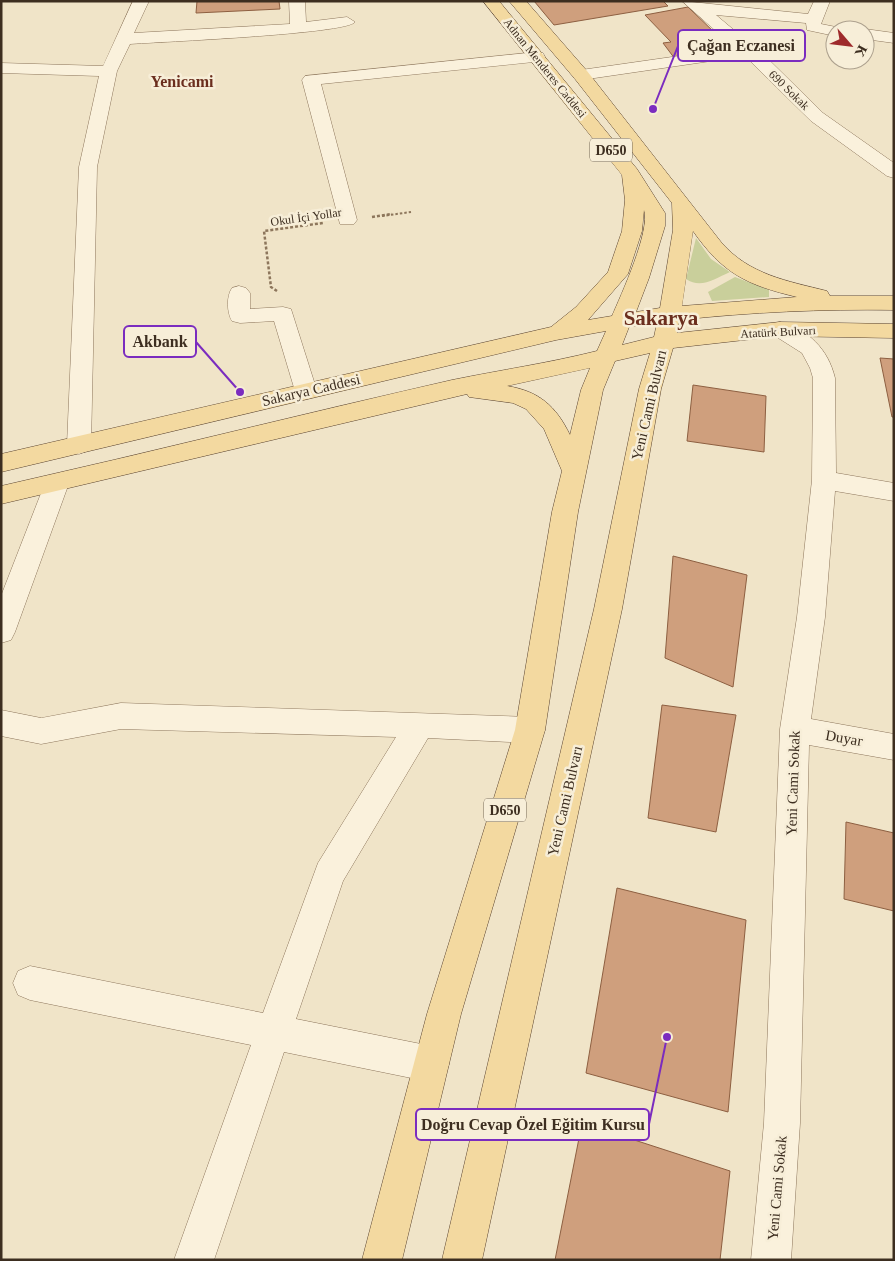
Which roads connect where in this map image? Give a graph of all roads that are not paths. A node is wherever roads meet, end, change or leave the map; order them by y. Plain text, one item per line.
1 (141, 1) edge
2 (297, 1) edge
3 (491, 1) edge
4 (517, 1) edge
5 (822, 1) edge
6 (695, 5) edge
7 (814, 19) junction
8 (347, 22) dead end
9 (298, 28) junction
10 (825, 29) edge
11 (875, 35) edge
12 (894, 38) edge
13 (124, 39) junction
14 (747, 51) junction
15 (537, 57) junction
16 (1, 68) edge
17 (109, 71) junction
18 (581, 75) junction
19 (630, 173) junction
20 (893, 175) edge
21 (682, 203) junction
22 (347, 220) road end
23 (239, 293) dead end
24 (846, 302) junction
25 (894, 303) edge
26 (621, 322) junction
27 (666, 328) junction
28 (780, 329) junction
29 (894, 331) edge
30 (556, 333) junction
31 (704, 337) junction
32 (606, 356) junction
33 (653, 377) junction
34 (454, 388) junction
35 (306, 391) junction
36 (79, 445) junction
37 (1, 463) edge
38 (574, 469) junction
39 (824, 480) junction
40 (56, 483) junction
41 (894, 492) edge
42 (1, 495) edge
43 (1, 632) edge
44 (1, 723) edge
45 (420, 725) junction
46 (794, 729) junction
47 (530, 730) junction
48 (894, 746) edge
49 (30, 983) dead end
50 (274, 1031) junction
51 (431, 1064) junction
52 (194, 1260) edge
53 (382, 1260) edge
54 (462, 1260) edge
55 (771, 1260) edge

1 - 13 street
2 - 9 street
3 - 15 main road, Adnan Menderes Caddesi / D650
4 - 18 main road, Adnan Menderes Caddesi
5 - 7 street
6 - 7 street
6 - 14 street, 690 Sokak
7 - 10 street
8 - 9 street
9 - 13 street
11 - 12 street
13 - 17 street
14 - 18 street
14 - 20 street, 690 Sokak
15 - 19 main road, Adnan Menderes Caddesi / D650
15 - 22 street
16 - 17 street
17 - 36 street
18 - 21 main road, Adnan Menderes Caddesi
19 - 26 main road, Adnan Menderes Caddesi / D650
19 - 30 main road
21 - 24 main road, Adnan Menderes Caddesi
21 - 27 main road
23 - 35 street
24 - 25 main road, Atatürk Bulvarı
24 - 27 main road, Atatürk Bulvarı
26 - 27 main road, Sakarya Caddesi
26 - 30 main road, Sakarya Caddesi
26 - 32 main road, Adnan Menderes Caddesi
27 - 31 main road, Atatürk Bulvarı
27 - 32 main road, Sakarya Caddesi
27 - 33 main road, Yeni Cami Bulvarı
28 - 29 main road, Atatürk Bulvarı
28 - 31 main road, Atatürk Bulvarı
28 - 39 street, Yeni Cami Sokak
30 - 35 main road, Sakarya Caddesi
31 - 33 main road
32 - 34 main road, Sakarya Caddesi
32 - 38 main road, D650
33 - 54 main road, Yeni Cami Bulvarı
34 - 38 main road
34 - 40 main road, Sakarya Caddesi
35 - 36 main road, Sakarya Caddesi
36 - 37 main road, Sakarya Caddesi
38 - 47 main road, D650
39 - 41 street
39 - 46 street, Yeni Cami Sokak
40 - 42 main road, Sakarya Caddesi
40 - 43 street
44 - 45 street
45 - 47 street
45 - 50 street
46 - 48 street, Duyar
46 - 55 street, Yeni Cami Sokak
47 - 51 main road, D650
49 - 50 street
50 - 51 street
50 - 52 street
51 - 53 main road, D650

